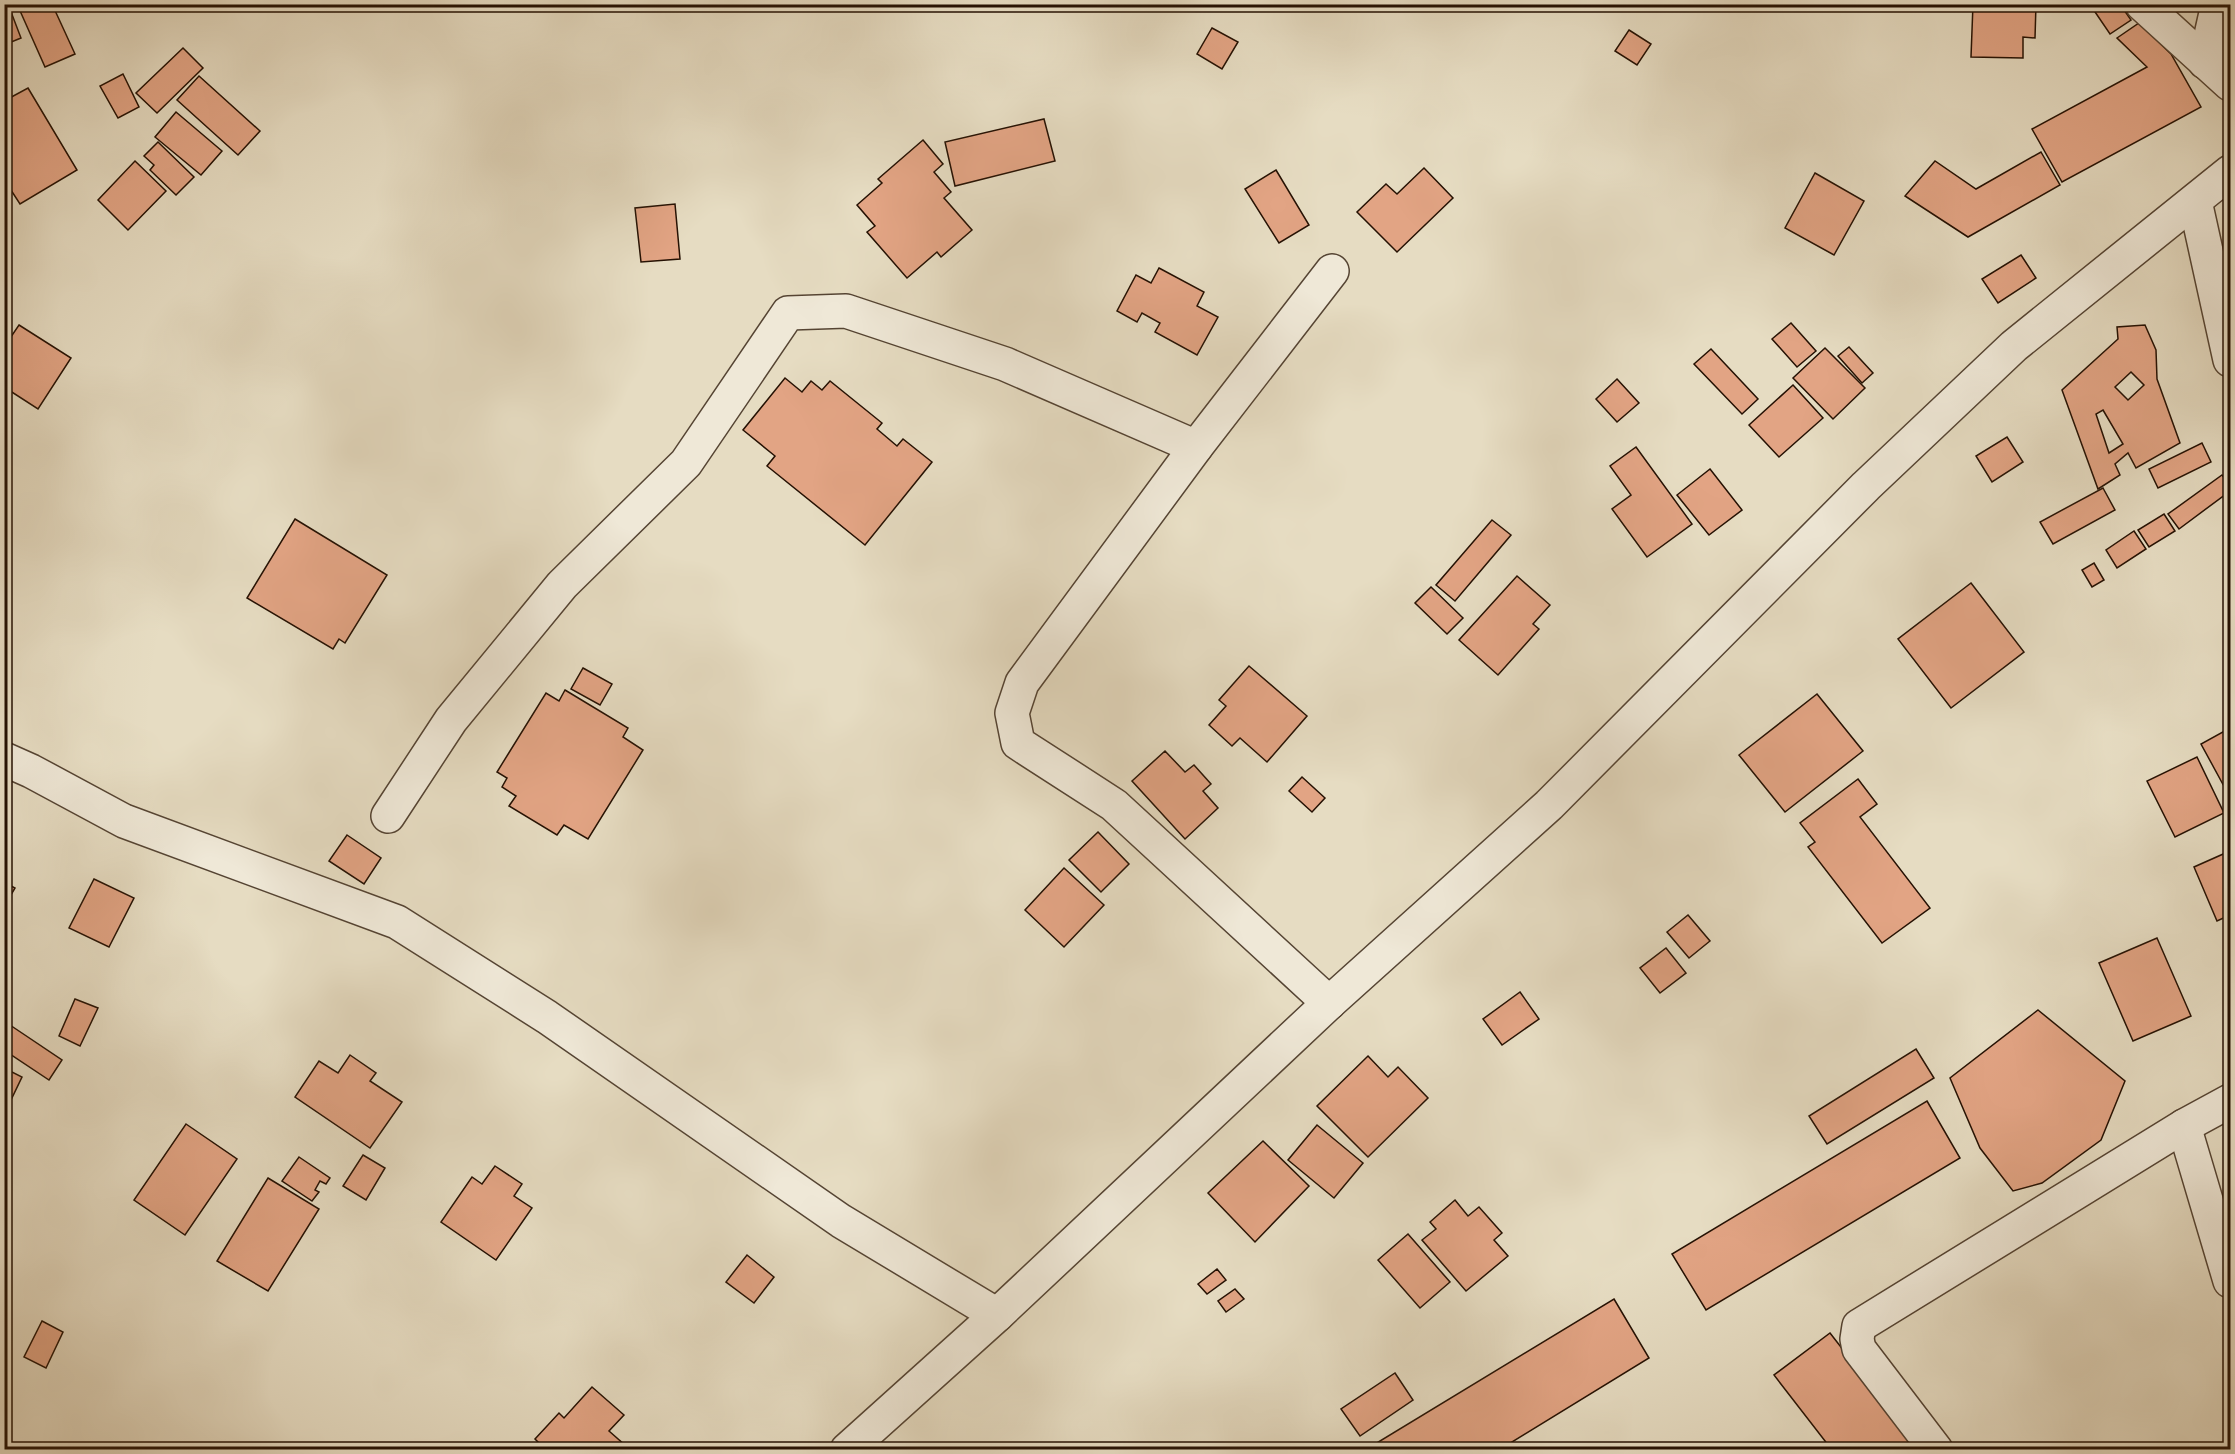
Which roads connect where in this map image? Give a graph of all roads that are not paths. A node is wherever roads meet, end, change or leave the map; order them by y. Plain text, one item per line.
1 (2142, 4) edge
2 (2218, 4) edge
3 (2205, 62) junction
4 (2230, 84) edge
5 (2230, 172) edge
6 (2195, 201) junction
7 (1332, 271) dead end
8 (2230, 360) edge
9 (1196, 447) junction
10 (4, 759) edge
11 (388, 816) dead end
12 (1329, 1003) junction
13 (2230, 1101) edge
14 (2184, 1126) junction
15 (2230, 1281) edge
16 (997, 1316) junction
17 (847, 1449) edge
18 (1936, 1449) edge

1 - 3 street
2 - 3 street
3 - 4 street
5 - 6 street
6 - 8 street
6 - 12 street
7 - 9 street
9 - 11 street
9 - 12 street
10 - 16 street
12 - 16 street
13 - 14 street
14 - 15 street
14 - 18 street
16 - 17 street

